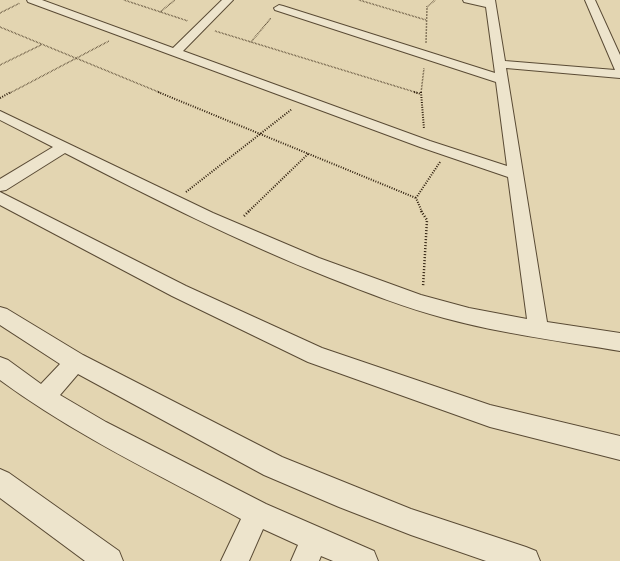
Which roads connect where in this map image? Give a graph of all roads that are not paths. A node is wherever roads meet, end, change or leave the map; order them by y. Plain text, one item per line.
1 (32, 0) edge
2 (228, 0) edge
3 (468, 0) edge
4 (590, 0) edge
5 (491, 3) edge
6 (278, 8) road end
7 (175, 52) junction
8 (500, 64) junction
9 (620, 68) edge
10 (620, 74) edge
11 (502, 80) junction
12 (0, 115) edge
13 (64, 147) junction
14 (516, 174) junction
15 (0, 186) edge
16 (0, 198) edge
17 (0, 315) edge
18 (538, 328) junction
19 (620, 342) edge
20 (76, 362) junction
21 (0, 367) edge
22 (43, 398) junction
23 (620, 448) edge
24 (0, 482) edge
25 (256, 513) junction
26 (309, 550) edge
27 (83, 552) edge
28 (109, 561) edge
29 (235, 561) edge
30 (364, 561) edge
31 (526, 561) edge

1 - 7 street
2 - 7 street
3 - 5 street
4 - 9 street
5 - 8 street
6 - 11 street
7 - 14 street
8 - 10 street
8 - 11 street
11 - 14 street
12 - 13 street
13 - 15 street
13 - 18 street
14 - 18 street
16 - 23 street
17 - 20 street
18 - 19 street
20 - 22 street
20 - 31 street
21 - 22 street
22 - 25 street
24 - 27 street
25 - 26 street
25 - 29 street
26 - 30 street
27 - 28 street

